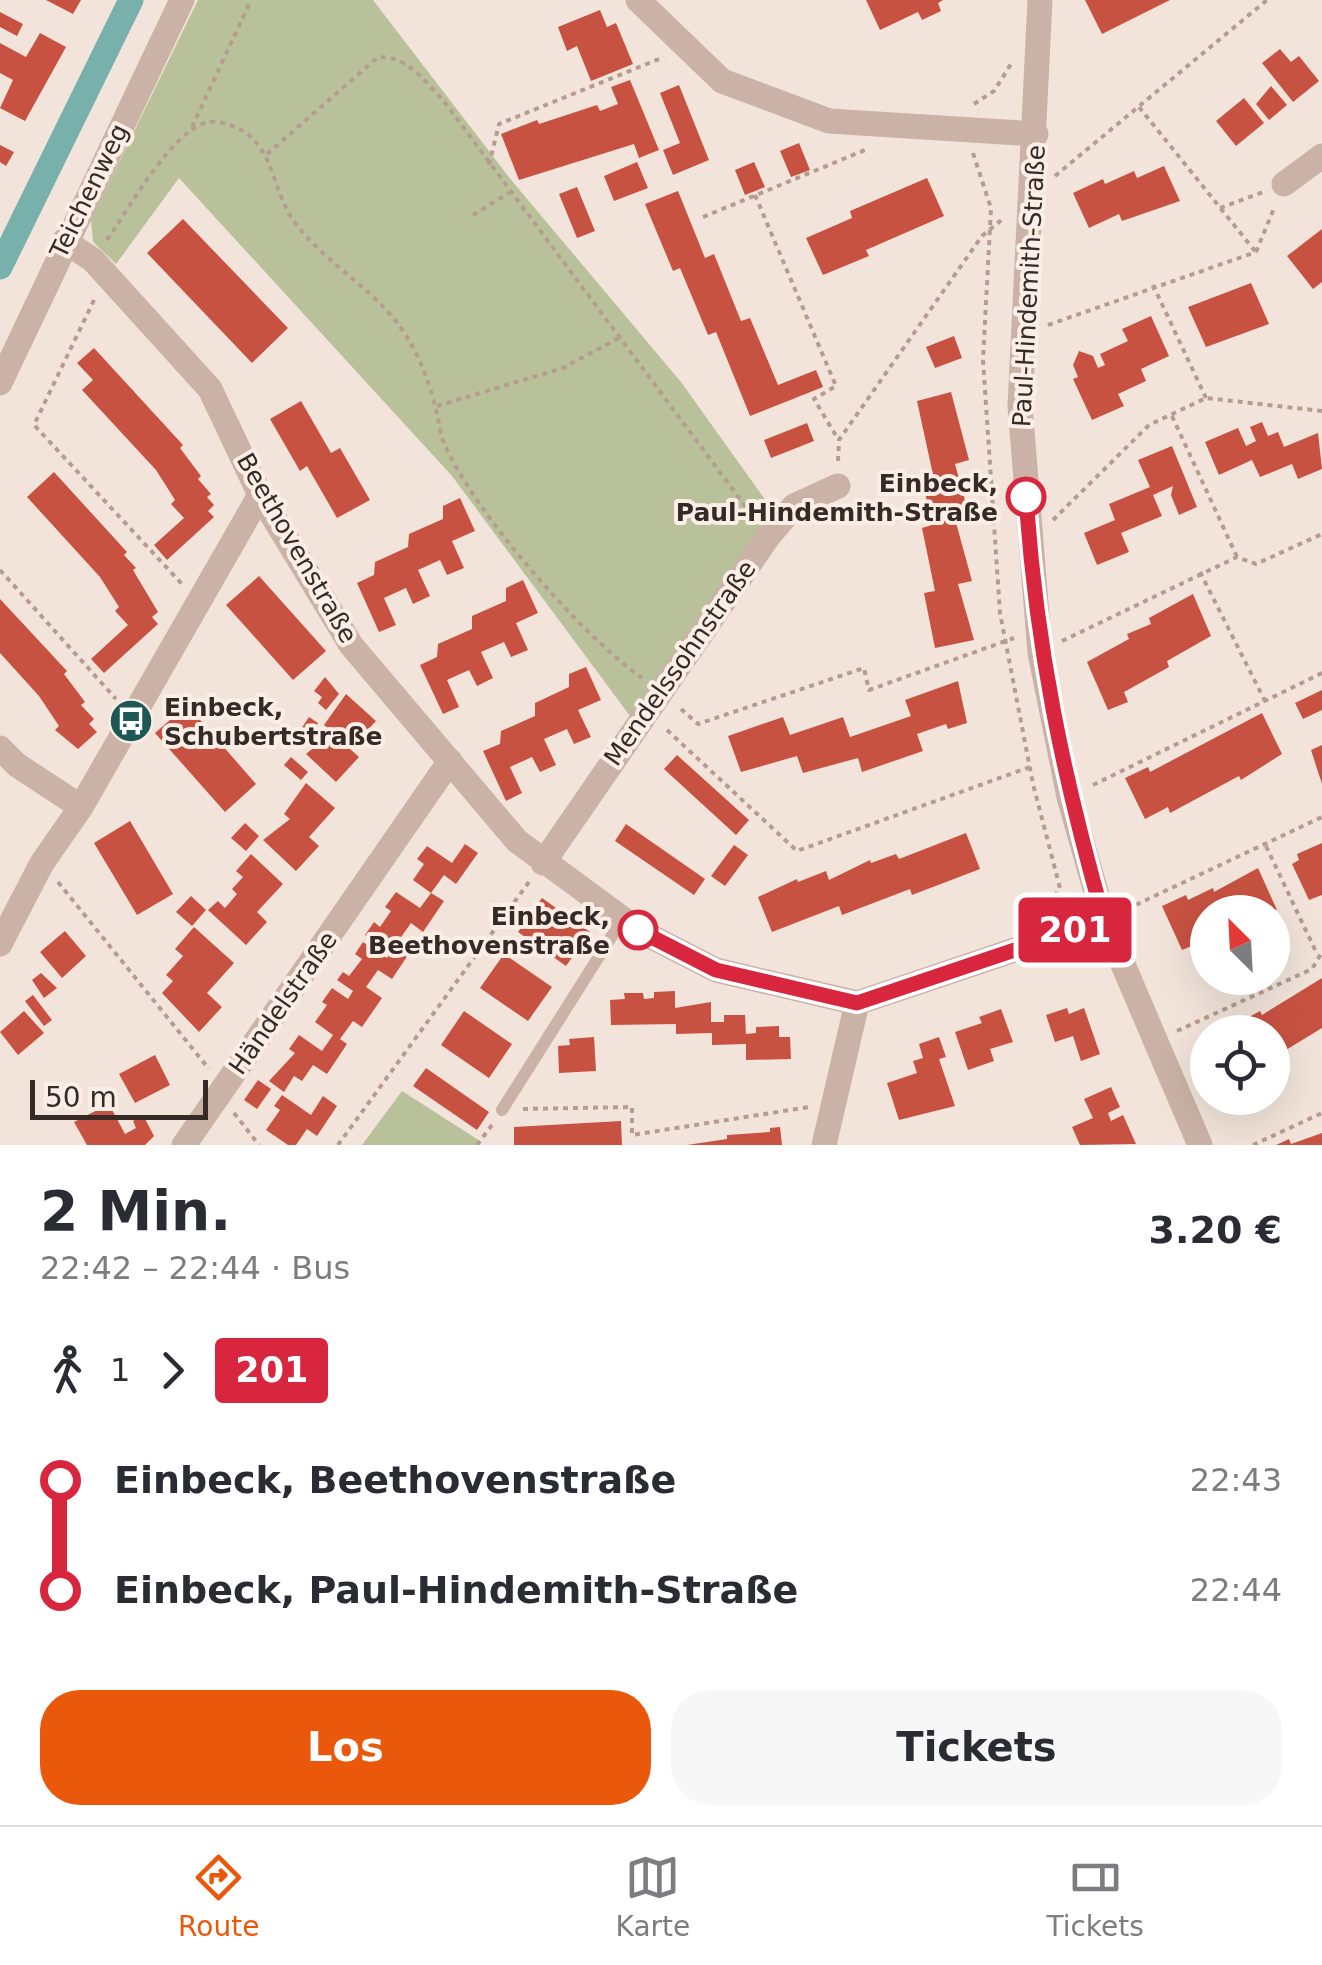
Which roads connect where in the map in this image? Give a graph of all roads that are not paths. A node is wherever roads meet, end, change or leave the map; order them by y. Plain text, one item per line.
1 (182, 0) edge
2 (638, 0) edge
3 (1040, 0) edge
4 (1036, 134) junction
5 (1322, 156) edge
6 (1284, 184) road end
7 (64, 241) junction
8 (0, 383) edge
9 (838, 486) road end
10 (260, 495) junction
11 (0, 748) edge
12 (450, 762) junction
13 (81, 807) junction
14 (543, 862) junction
15 (622, 920) junction
16 (1104, 920) junction
17 (0, 944) edge
18 (857, 1003) junction
19 (502, 1110) road end
20 (184, 1145) edge
21 (824, 1145) edge
22 (1200, 1145) edge

1 - 7 street, Teichenweg
2 - 4 street
3 - 4 street, Paul-Hindemith-Straße
4 - 16 street, Paul-Hindemith-Straße
5 - 6 street
7 - 8 street, Teichenweg
7 - 10 street, Beethovenstraße
9 - 14 street, Mendelssohnstraße
10 - 12 street, Beethovenstraße
10 - 13 street
11 - 13 street
12 - 14 street, Beethovenstraße
12 - 20 street, Händelstraße
13 - 17 street
14 - 15 street, Beethovenstraße
15 - 18 street, Beethovenstraße
15 - 19 lane
16 - 18 street
16 - 22 street, Paul-Hindemith-Straße
18 - 21 street

